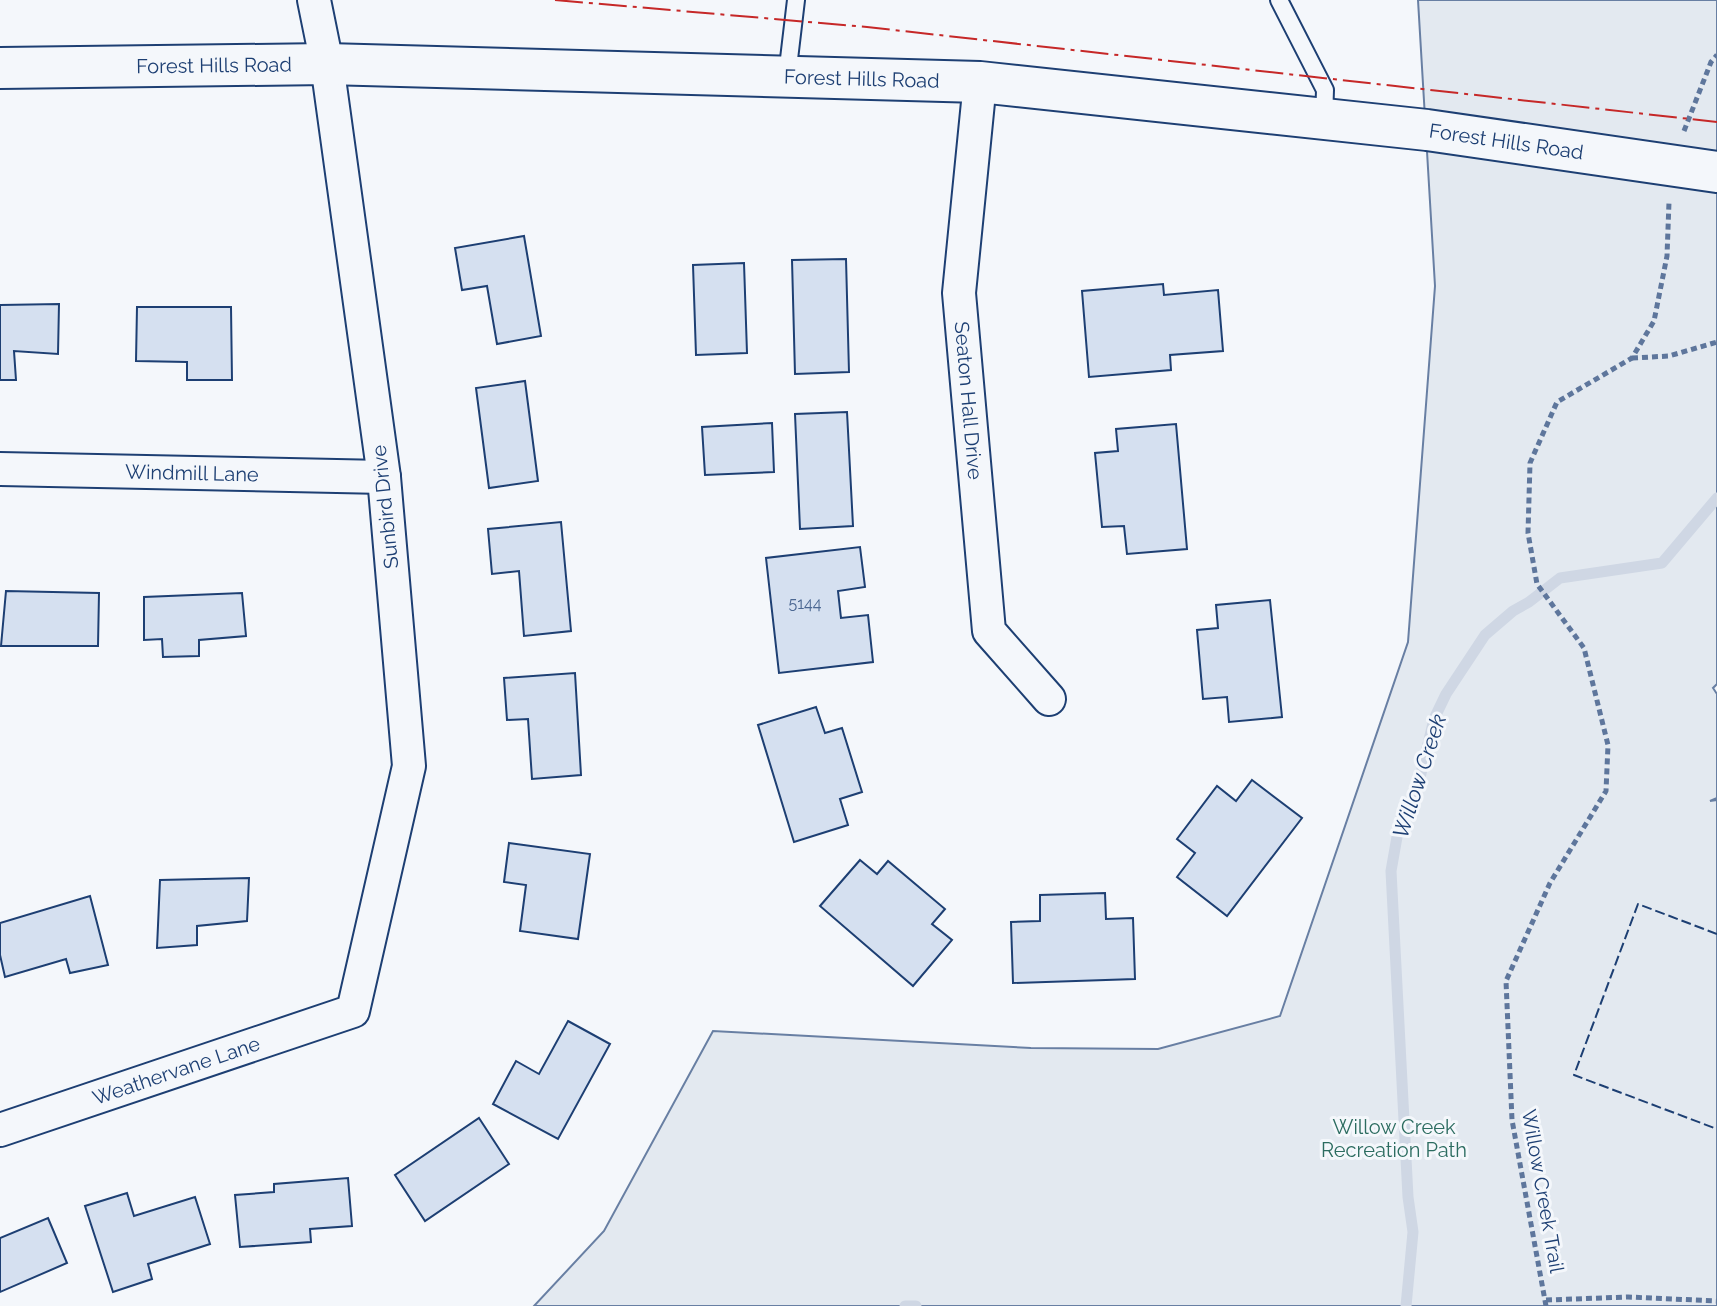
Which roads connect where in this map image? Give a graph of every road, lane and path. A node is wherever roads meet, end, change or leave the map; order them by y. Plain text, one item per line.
1 (314, 0) edge
2 (796, 0) edge
3 (1279, 0) edge
4 (1717, 55) edge
5 (327, 64) junction
6 (0, 68) edge
7 (787, 76) junction
8 (980, 82) junction
9 (1324, 118) junction
10 (1670, 166) junction
11 (1717, 172) edge
12 (1717, 342) edge
13 (1632, 358) junction
14 (0, 469) edge
15 (384, 477) junction
16 (1049, 699) dead end
17 (353, 1011) joint
18 (0, 1130) edge
19 (1717, 1301) edge
20 (1546, 1303) edge

1 - 5 street, Sunbird Drive
2 - 7 lane
3 - 9 lane
4 - 10 path, Willow Creek Trail
5 - 6 street, Forest Hills Road
5 - 7 street, Forest Hills Road
5 - 15 street, Sunbird Drive
7 - 8 street, Forest Hills Road
8 - 9 street, Forest Hills Road
8 - 16 street, Seaton Hall Drive
9 - 10 street, Forest Hills Road
10 - 11 street, Forest Hills Road
10 - 13 path, Willow Creek Trail
12 - 13 path, Willow Creek Trail
13 - 20 path, Willow Creek Trail
14 - 15 street, Windmill Lane
15 - 17 street, Sunbird Drive
17 - 18 street, Weathervane Lane
19 - 20 path

